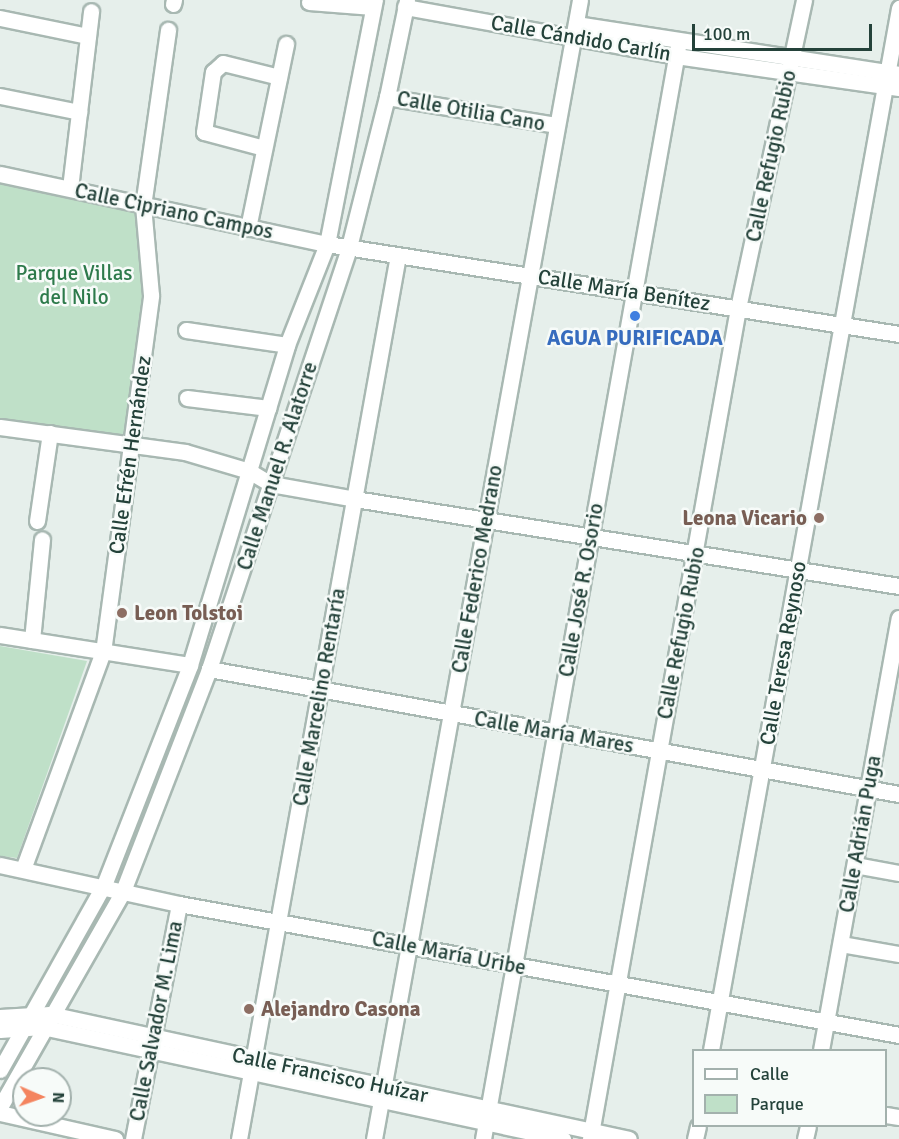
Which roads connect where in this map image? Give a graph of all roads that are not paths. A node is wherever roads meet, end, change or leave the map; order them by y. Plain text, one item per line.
1 (580, 0) edge
2 (804, 0) edge
3 (309, 2) dead end
4 (406, 3) edge
5 (374, 4) edge
6 (899, 8) edge
7 (91, 10) dead end
8 (0, 18) edge
9 (168, 30) dead end
10 (575, 30) junction
11 (88, 36) junction
12 (286, 44) dead end
13 (678, 48) junction
14 (790, 64) junction
15 (279, 77) junction
16 (892, 80) edge
17 (0, 96) edge
18 (387, 97) junction
19 (79, 112) junction
20 (556, 125) junction
21 (264, 148) junction
22 (0, 174) edge
23 (70, 188) junction
24 (143, 206) junction
25 (248, 228) junction
26 (327, 244) junction
27 (349, 247) junction
28 (398, 255) junction
29 (529, 275) junction
30 (634, 292) junction
31 (738, 308) junction
32 (842, 325) junction
33 (186, 330) dead end
34 (899, 334) edge
35 (287, 345) junction
36 (186, 398) dead end
37 (268, 408) junction
38 (0, 427) edge
39 (50, 433) junction
40 (132, 443) junction
41 (249, 471) junction
42 (271, 484) junction
43 (355, 499) junction
44 (37, 521) dead end
45 (486, 521) junction
46 (591, 537) junction
47 (42, 539) dead end
48 (697, 554) junction
49 (798, 570) junction
50 (899, 586) edge
51 (899, 618) edge
52 (0, 634) edge
53 (32, 640) junction
54 (103, 652) junction
55 (190, 665) junction
56 (209, 669) junction
57 (893, 688) edge
58 (322, 689) junction
59 (451, 713) junction
60 (556, 732) junction
61 (659, 751) junction
62 (762, 770) junction
63 (868, 789) junction
64 (899, 794) edge
65 (0, 865) edge
66 (855, 865) junction
67 (23, 868) junction
68 (899, 873) edge
69 (104, 885) junction
70 (123, 891) junction
71 (179, 904) junction
72 (278, 921) junction
73 (841, 944) junction
74 (408, 945) junction
75 (899, 954) edge
76 (514, 965) junction
77 (617, 985) junction
78 (720, 1002) junction
79 (0, 1017) edge
80 (27, 1021) junction
81 (46, 1021) junction
82 (826, 1022) junction
83 (0, 1030) edge
84 (899, 1035) edge
85 (151, 1044) junction
86 (711, 1049) edge
87 (821, 1049) edge
88 (253, 1065) junction
89 (0, 1070) edge
90 (382, 1093) junction
91 (0, 1107) edge
92 (0, 1113) edge
93 (487, 1116) junction
94 (591, 1135) edge
95 (115, 1139) edge
96 (133, 1139) edge
97 (239, 1139) edge
98 (374, 1139) edge
99 (483, 1139) edge
100 (563, 1139) edge
101 (628, 1139) edge

1 - 10 street, Calle Federico Medrano
2 - 14 street, Calle Refugio Rubio
3 - 5 street
4 - 10 street, Calle Cándido Carlín
4 - 18 street, Calle Manuel R. Alatorre
5 - 26 street, Calle Manuel R. Alatorre
6 - 16 street, Calle Teresa Reynoso
7 - 11 street
8 - 11 street
9 - 24 street, Calle Efrén Hernández
10 - 13 street, Calle Cándido Carlín
10 - 20 street, Calle Federico Medrano
11 - 19 street
12 - 15 street
13 - 14 street, Calle Cándido Carlín
13 - 30 street, Calle José R. Osorio
14 - 16 street, Calle Cándido Carlín
14 - 31 street, Calle Refugio Rubio
15 - 21 street
15 - 21 street
16 - 32 street, Calle Teresa Reynoso
17 - 19 street
18 - 20 street, Calle Otilia Cano
18 - 27 street, Calle Manuel R. Alatorre
19 - 23 street
20 - 29 street, Calle Federico Medrano
21 - 25 street
22 - 23 street, Calle Cipriano Campos
23 - 24 street, Calle Cipriano Campos
24 - 25 street, Calle Cipriano Campos
24 - 40 street, Calle Efrén Hernández
25 - 26 street, Calle Cipriano Campos
26 - 27 street, Calle Cipriano Campos
26 - 35 street, Calle Manuel R. Alatorre
27 - 28 street, Calle María Benítez
27 - 42 street, Calle Manuel R. Alatorre
28 - 29 street, Calle María Benítez
28 - 43 street, Calle Marcelino Rentaría
29 - 30 street, Calle María Benítez
29 - 45 street, Calle Federico Medrano
30 - 31 street, Calle María Benítez
30 - 46 street, Calle José R. Osorio
31 - 32 street, Calle María Benítez
31 - 48 street, Calle Refugio Rubio
32 - 34 street, Calle María Benítez
32 - 49 street, Calle Teresa Reynoso
33 - 35 street
35 - 37 street, Calle Manuel R. Alatorre
36 - 37 street
37 - 41 street, Calle Manuel R. Alatorre
38 - 39 street
39 - 40 street
39 - 44 street
40 - 41 street
40 - 54 street, Calle Efrén Hernández
41 - 42 street
41 - 55 street, Calle Manuel R. Alatorre
42 - 43 street
42 - 56 street, Calle Manuel R. Alatorre
43 - 45 street
43 - 58 street, Calle Marcelino Rentaría
45 - 46 street
45 - 59 street, Calle Federico Medrano
46 - 48 street
46 - 60 street, Calle José R. Osorio
47 - 53 street
48 - 49 street
48 - 61 street, Calle Refugio Rubio
49 - 50 street
49 - 62 street, Calle Teresa Reynoso
51 - 57 street, Calle Adrián Puga
52 - 53 street
53 - 54 street
54 - 55 street
54 - 67 street, Calle Efrén Hernández
55 - 69 street, Calle Manuel R. Alatorre
56 - 58 street, Calle María Mares
56 - 70 street, Calle Manuel R. Alatorre
57 - 63 street, Calle Adrián Puga
58 - 59 street, Calle María Mares
58 - 72 street, Calle Marcelino Rentaría
59 - 60 street, Calle María Mares
59 - 74 street, Calle Federico Medrano
60 - 61 street, Calle María Mares
60 - 76 street, Calle José R. Osorio
61 - 62 street, Calle María Mares
61 - 77 street, Calle Refugio Rubio
62 - 63 street, Calle María Mares
62 - 78 street, Calle Teresa Reynoso
63 - 64 street, Calle María Mares
63 - 66 street, Calle Adrián Puga
65 - 67 street, Calle María Uribe
66 - 68 street
66 - 73 street, Calle Adrián Puga
67 - 69 street, Calle María Uribe
69 - 70 street, Calle María Uribe
69 - 80 street, Calle Manuel R. Alatorre
70 - 71 street, Calle María Uribe
70 - 81 street, Calle Manuel R. Alatorre
71 - 72 street, Calle María Uribe
71 - 85 street, Calle Salvador M. Lima
72 - 74 street, Calle María Uribe
72 - 88 street, Calle Marcelino Rentaría
73 - 75 street
73 - 82 street, Calle Adrián Puga
74 - 76 street, Calle María Uribe
74 - 90 street, Calle Federico Medrano
76 - 77 street, Calle María Uribe
76 - 93 street, Calle José R. Osorio
77 - 78 street, Calle María Uribe
77 - 94 street, Calle Refugio Rubio
78 - 82 street, Calle María Uribe
78 - 86 street, Calle Teresa Reynoso
79 - 80 street
80 - 81 street, Calle Francisco Huízar
80 - 83 street
80 - 89 street, Calle Manuel R. Alatorre
81 - 85 street, Calle Francisco Huízar
81 - 91 street, Calle Manuel R. Alatorre
82 - 84 street, Calle María Uribe
82 - 87 street, Calle Adrián Puga
85 - 88 street, Calle Francisco Huízar
85 - 96 street, Calle Salvador M. Lima
88 - 90 street, Calle Francisco Huízar
88 - 97 street, Calle Marcelino Rentaría
90 - 93 street, Calle Francisco Huízar
90 - 98 street, Calle Federico Medrano
92 - 95 street
93 - 94 street, Calle Francisco Huízar
93 - 99 street, Calle José R. Osorio
93 - 100 street, Calle Francisco Huízar
94 - 101 street, Calle Francisco Huízar

